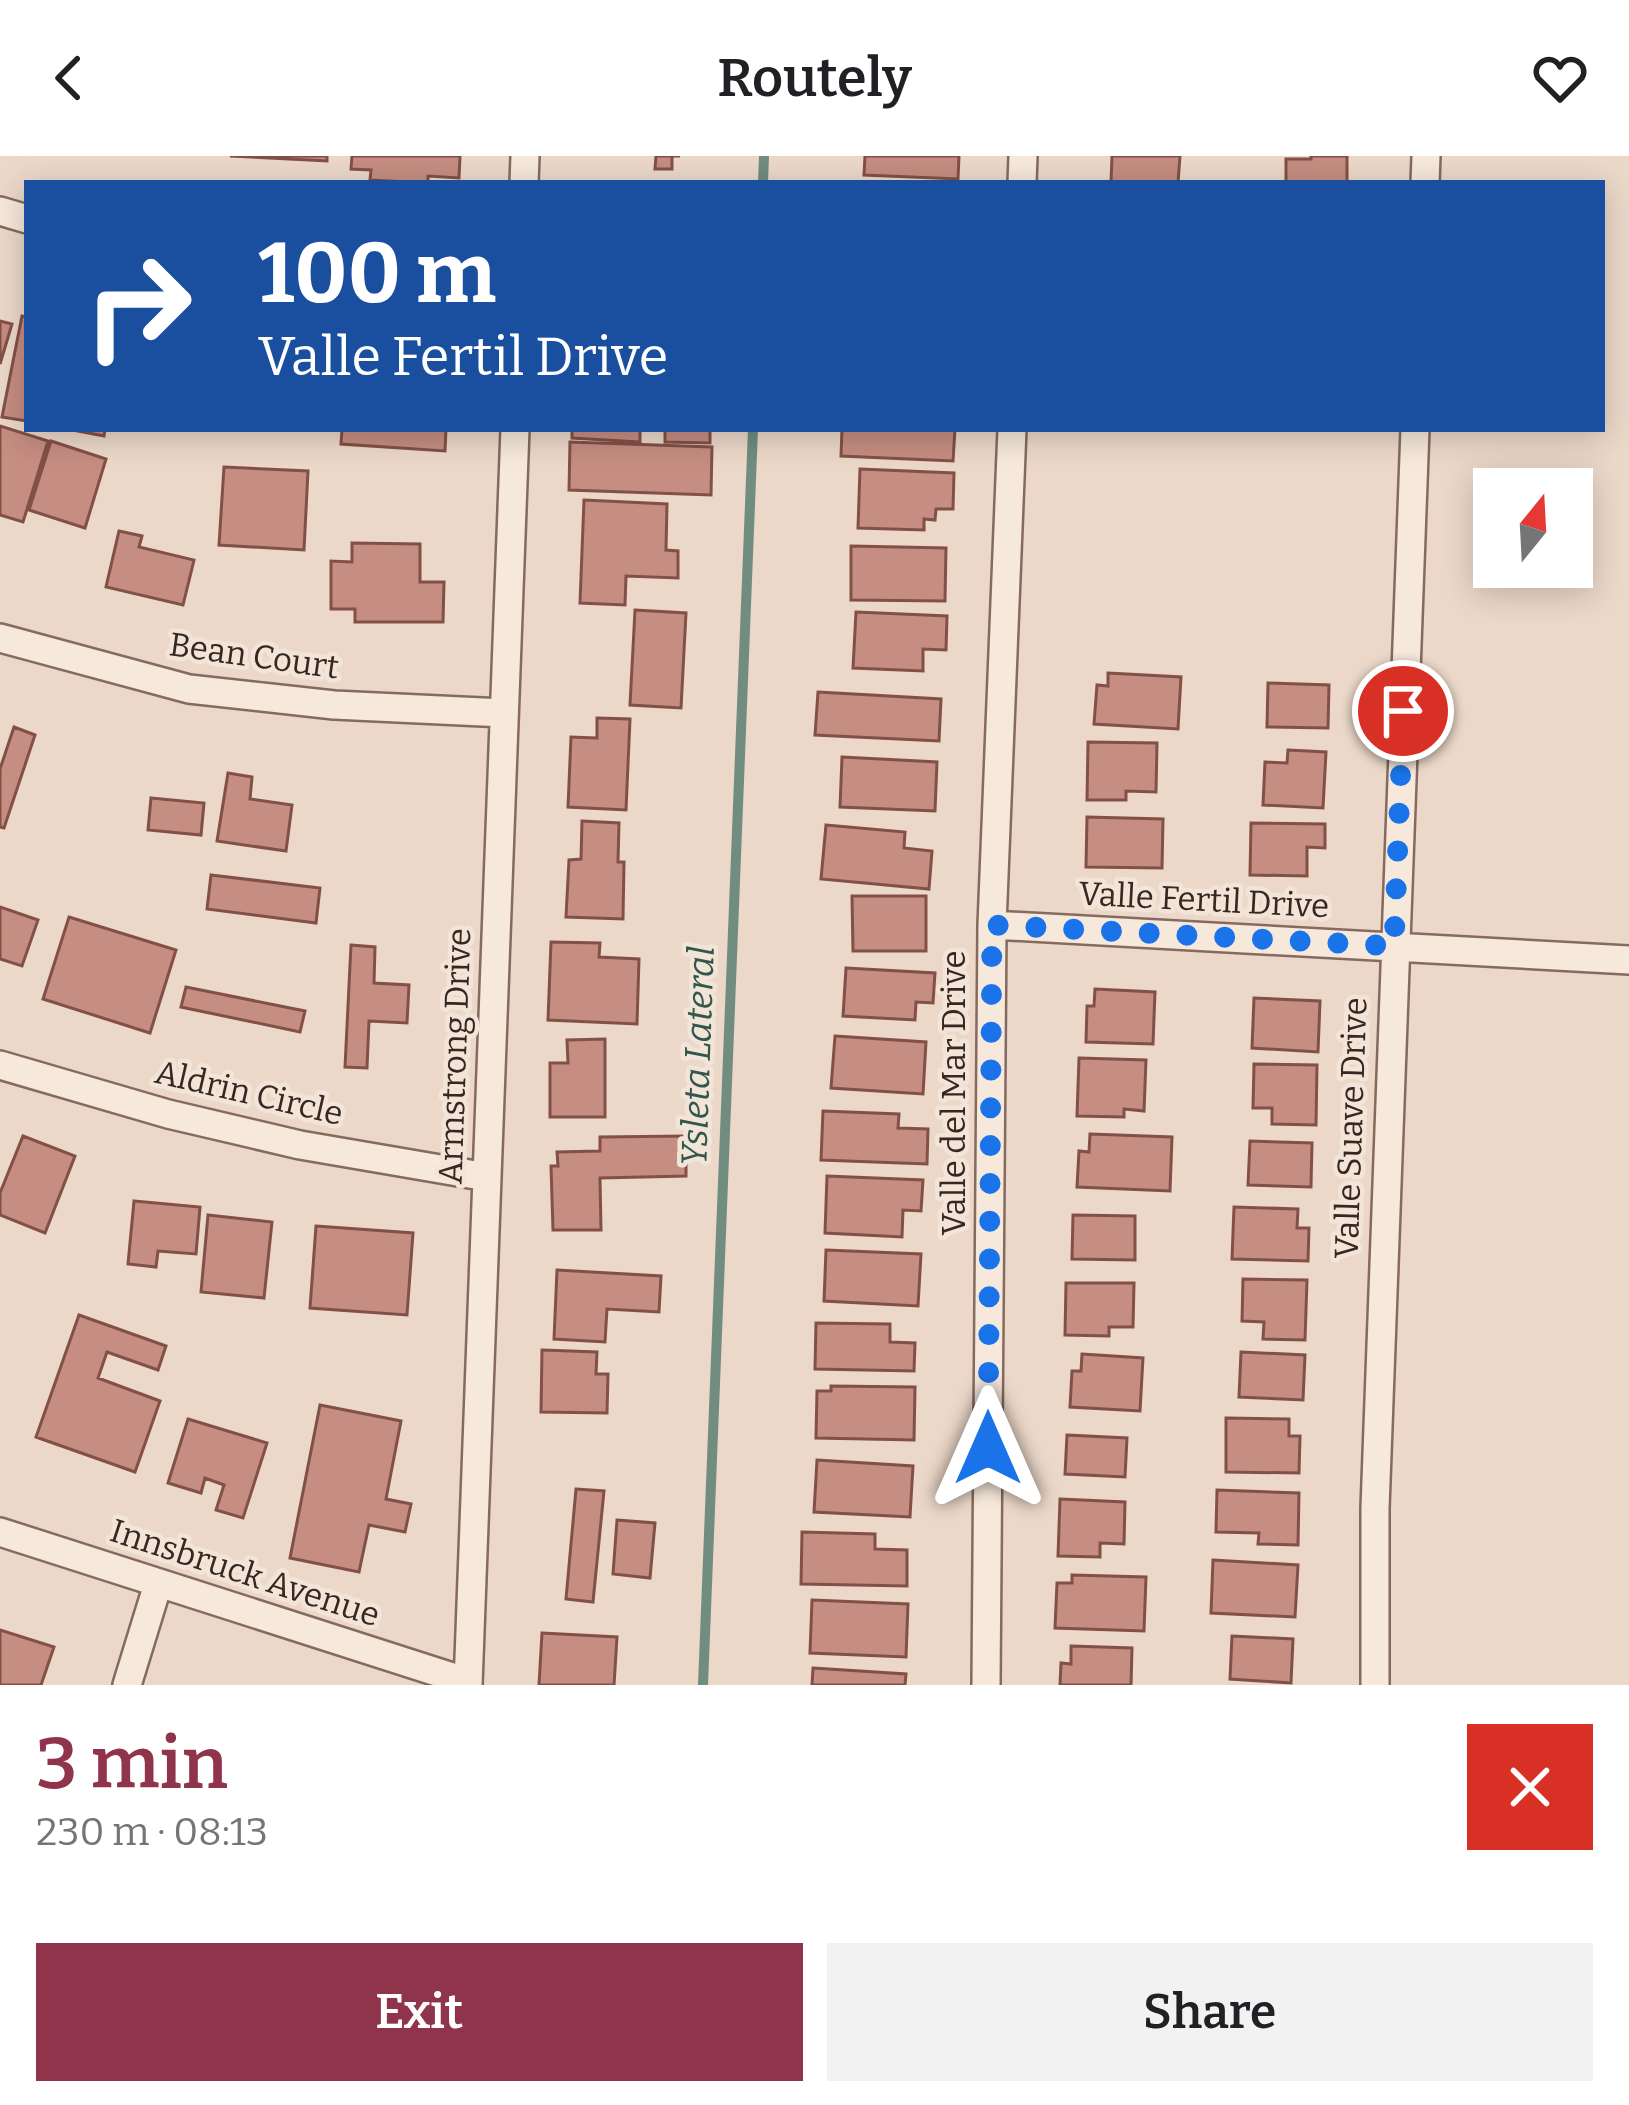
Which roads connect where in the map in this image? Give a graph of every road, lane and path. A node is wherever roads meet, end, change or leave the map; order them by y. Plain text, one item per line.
1 (514, 432) edge
2 (1012, 432) edge
3 (1414, 432) edge
4 (0, 638) edge
5 (504, 712) junction
6 (992, 925) junction
7 (1394, 946) junction
8 (1629, 959) edge
9 (0, 1065) edge
10 (487, 1177) junction
11 (0, 1532) edge
12 (158, 1584) junction
13 (468, 1683) edge
14 (127, 1685) edge
15 (986, 1685) edge
16 (1375, 1685) edge

1 - 5 street, Armstrong Drive
2 - 6 street, Valle del Mar Drive
3 - 7 street, Valle Suave Drive
4 - 5 street, Bean Court
5 - 10 street, Armstrong Drive
6 - 7 street, Valle Fertil Drive
6 - 15 street, Valle del Mar Drive
7 - 8 street, Valle Fertil Drive
7 - 16 street, Valle Suave Drive
9 - 10 street, Aldrin Circle
10 - 13 street, Armstrong Drive
11 - 12 street, Innsbruck Avenue
12 - 13 street, Innsbruck Avenue
12 - 14 street

